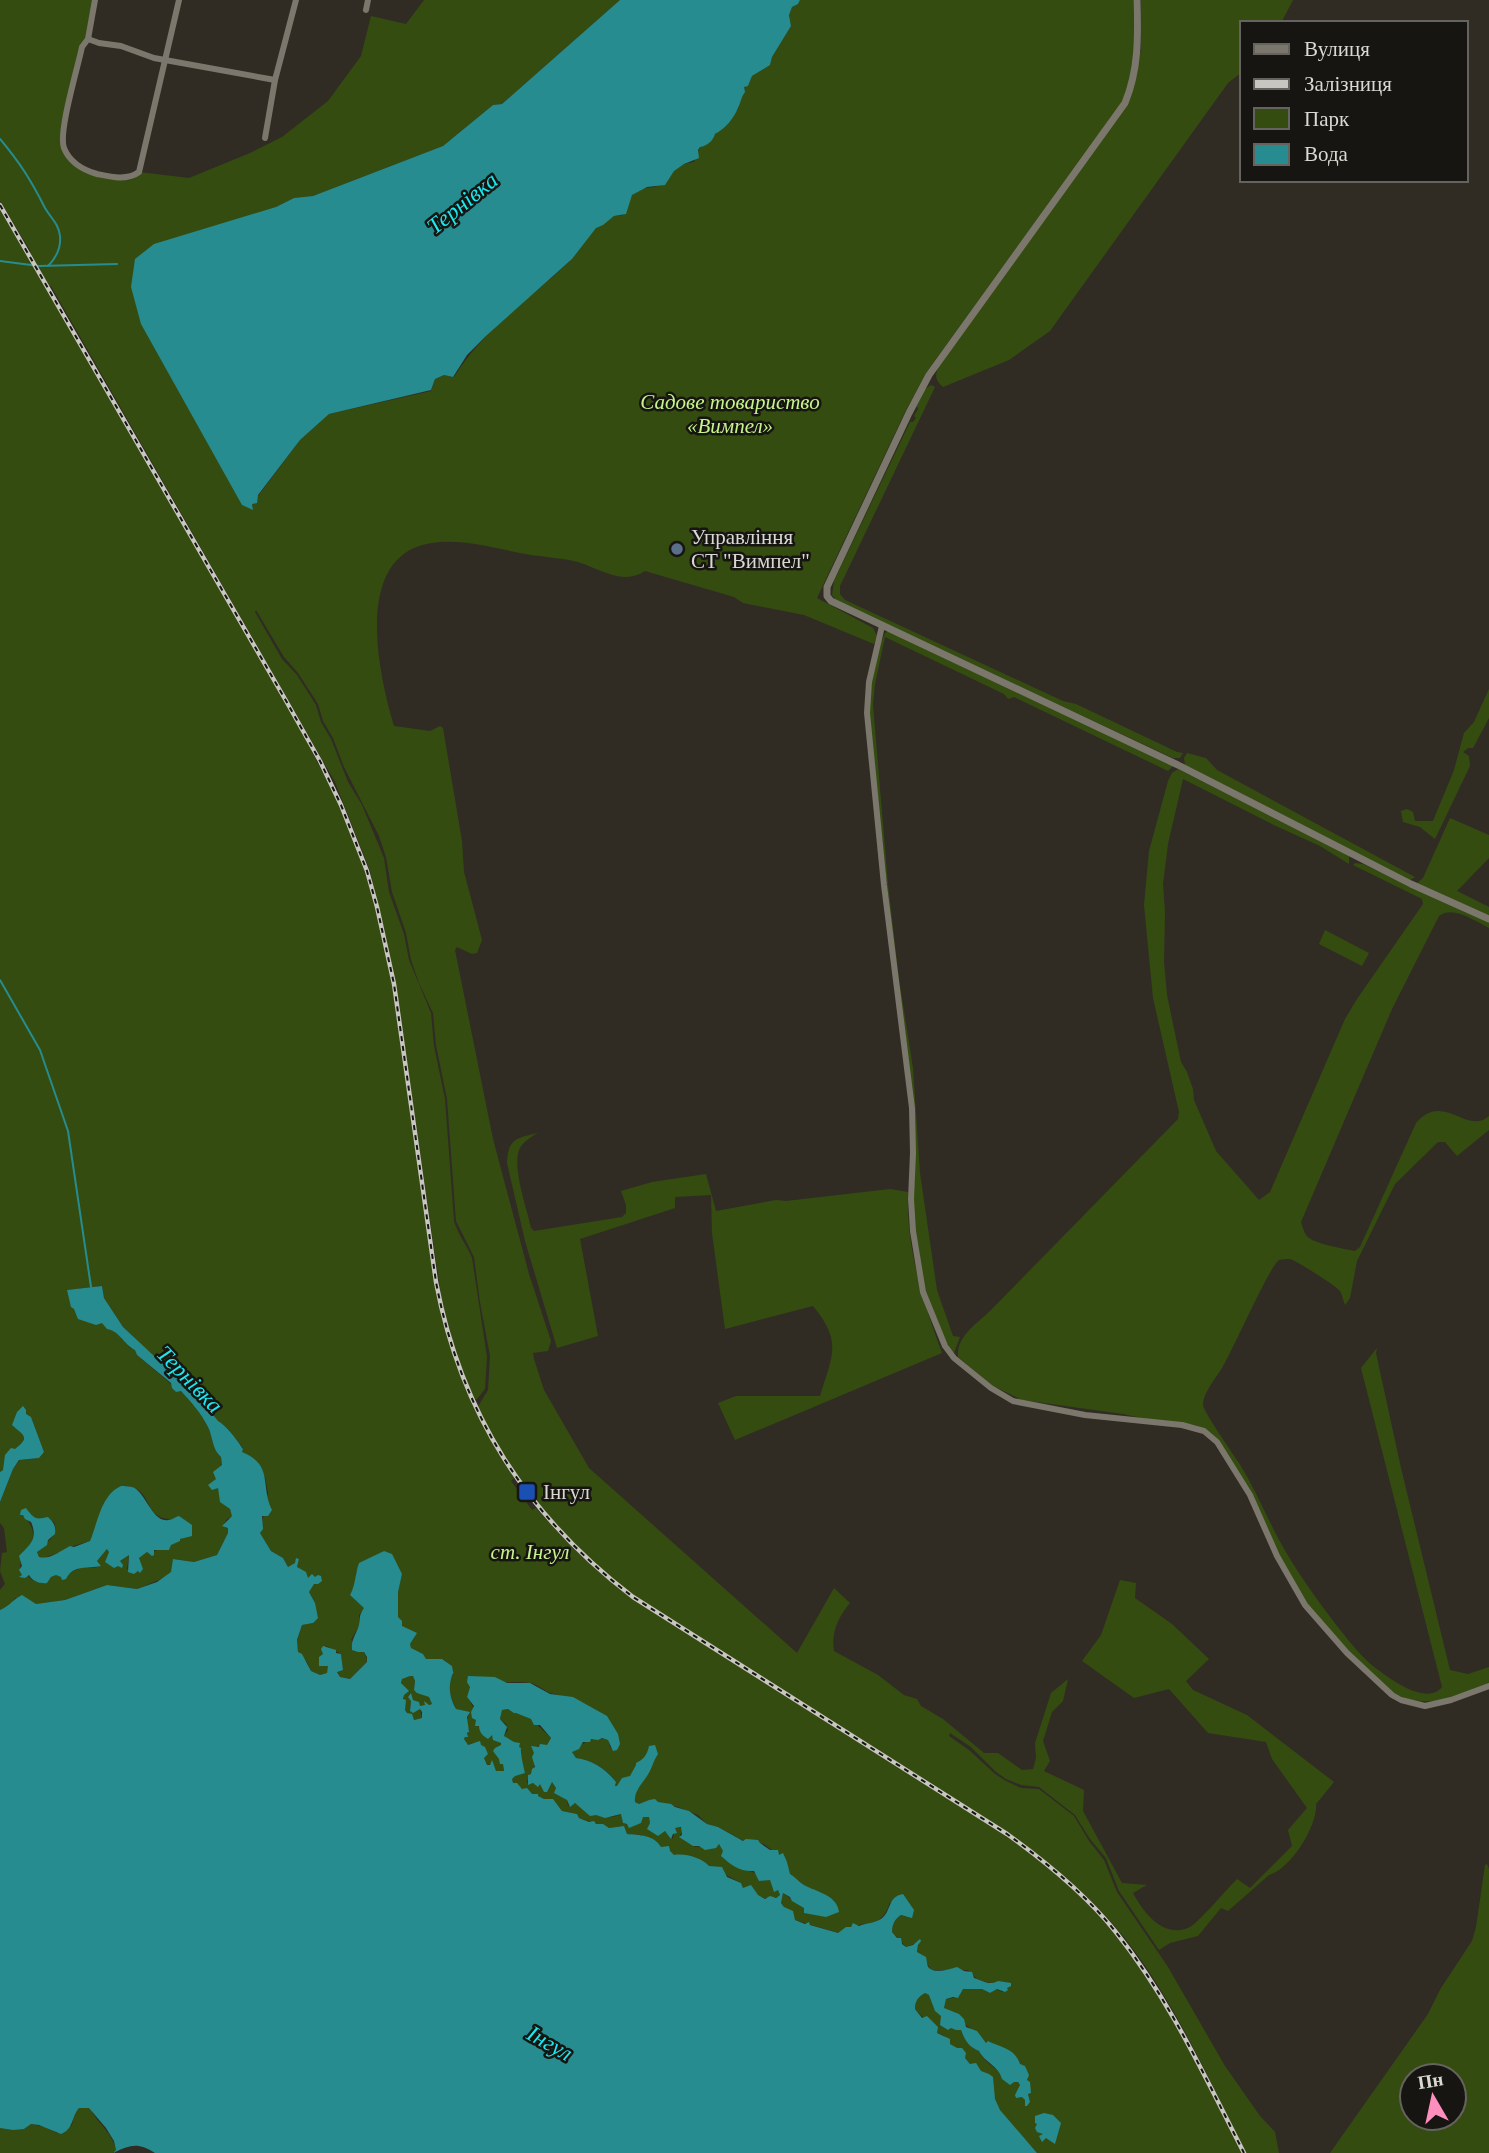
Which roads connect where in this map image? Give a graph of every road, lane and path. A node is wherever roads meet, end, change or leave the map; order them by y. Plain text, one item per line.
1 (94, 0) edge
2 (179, 0) edge
3 (296, 0) edge
4 (368, 0) edge
5 (1137, 0) edge
6 (366, 10) dead end
7 (88, 39) junction
8 (165, 60) junction
9 (275, 80) junction
10 (265, 138) dead end
11 (882, 626) junction
12 (1489, 919) edge
13 (1489, 1686) edge

1 - 7 street
2 - 8 street
3 - 9 street
4 - 6 street
5 - 11 street
7 - 8 street
7 - 8 street
8 - 9 street
9 - 10 street
11 - 12 street
11 - 13 street

